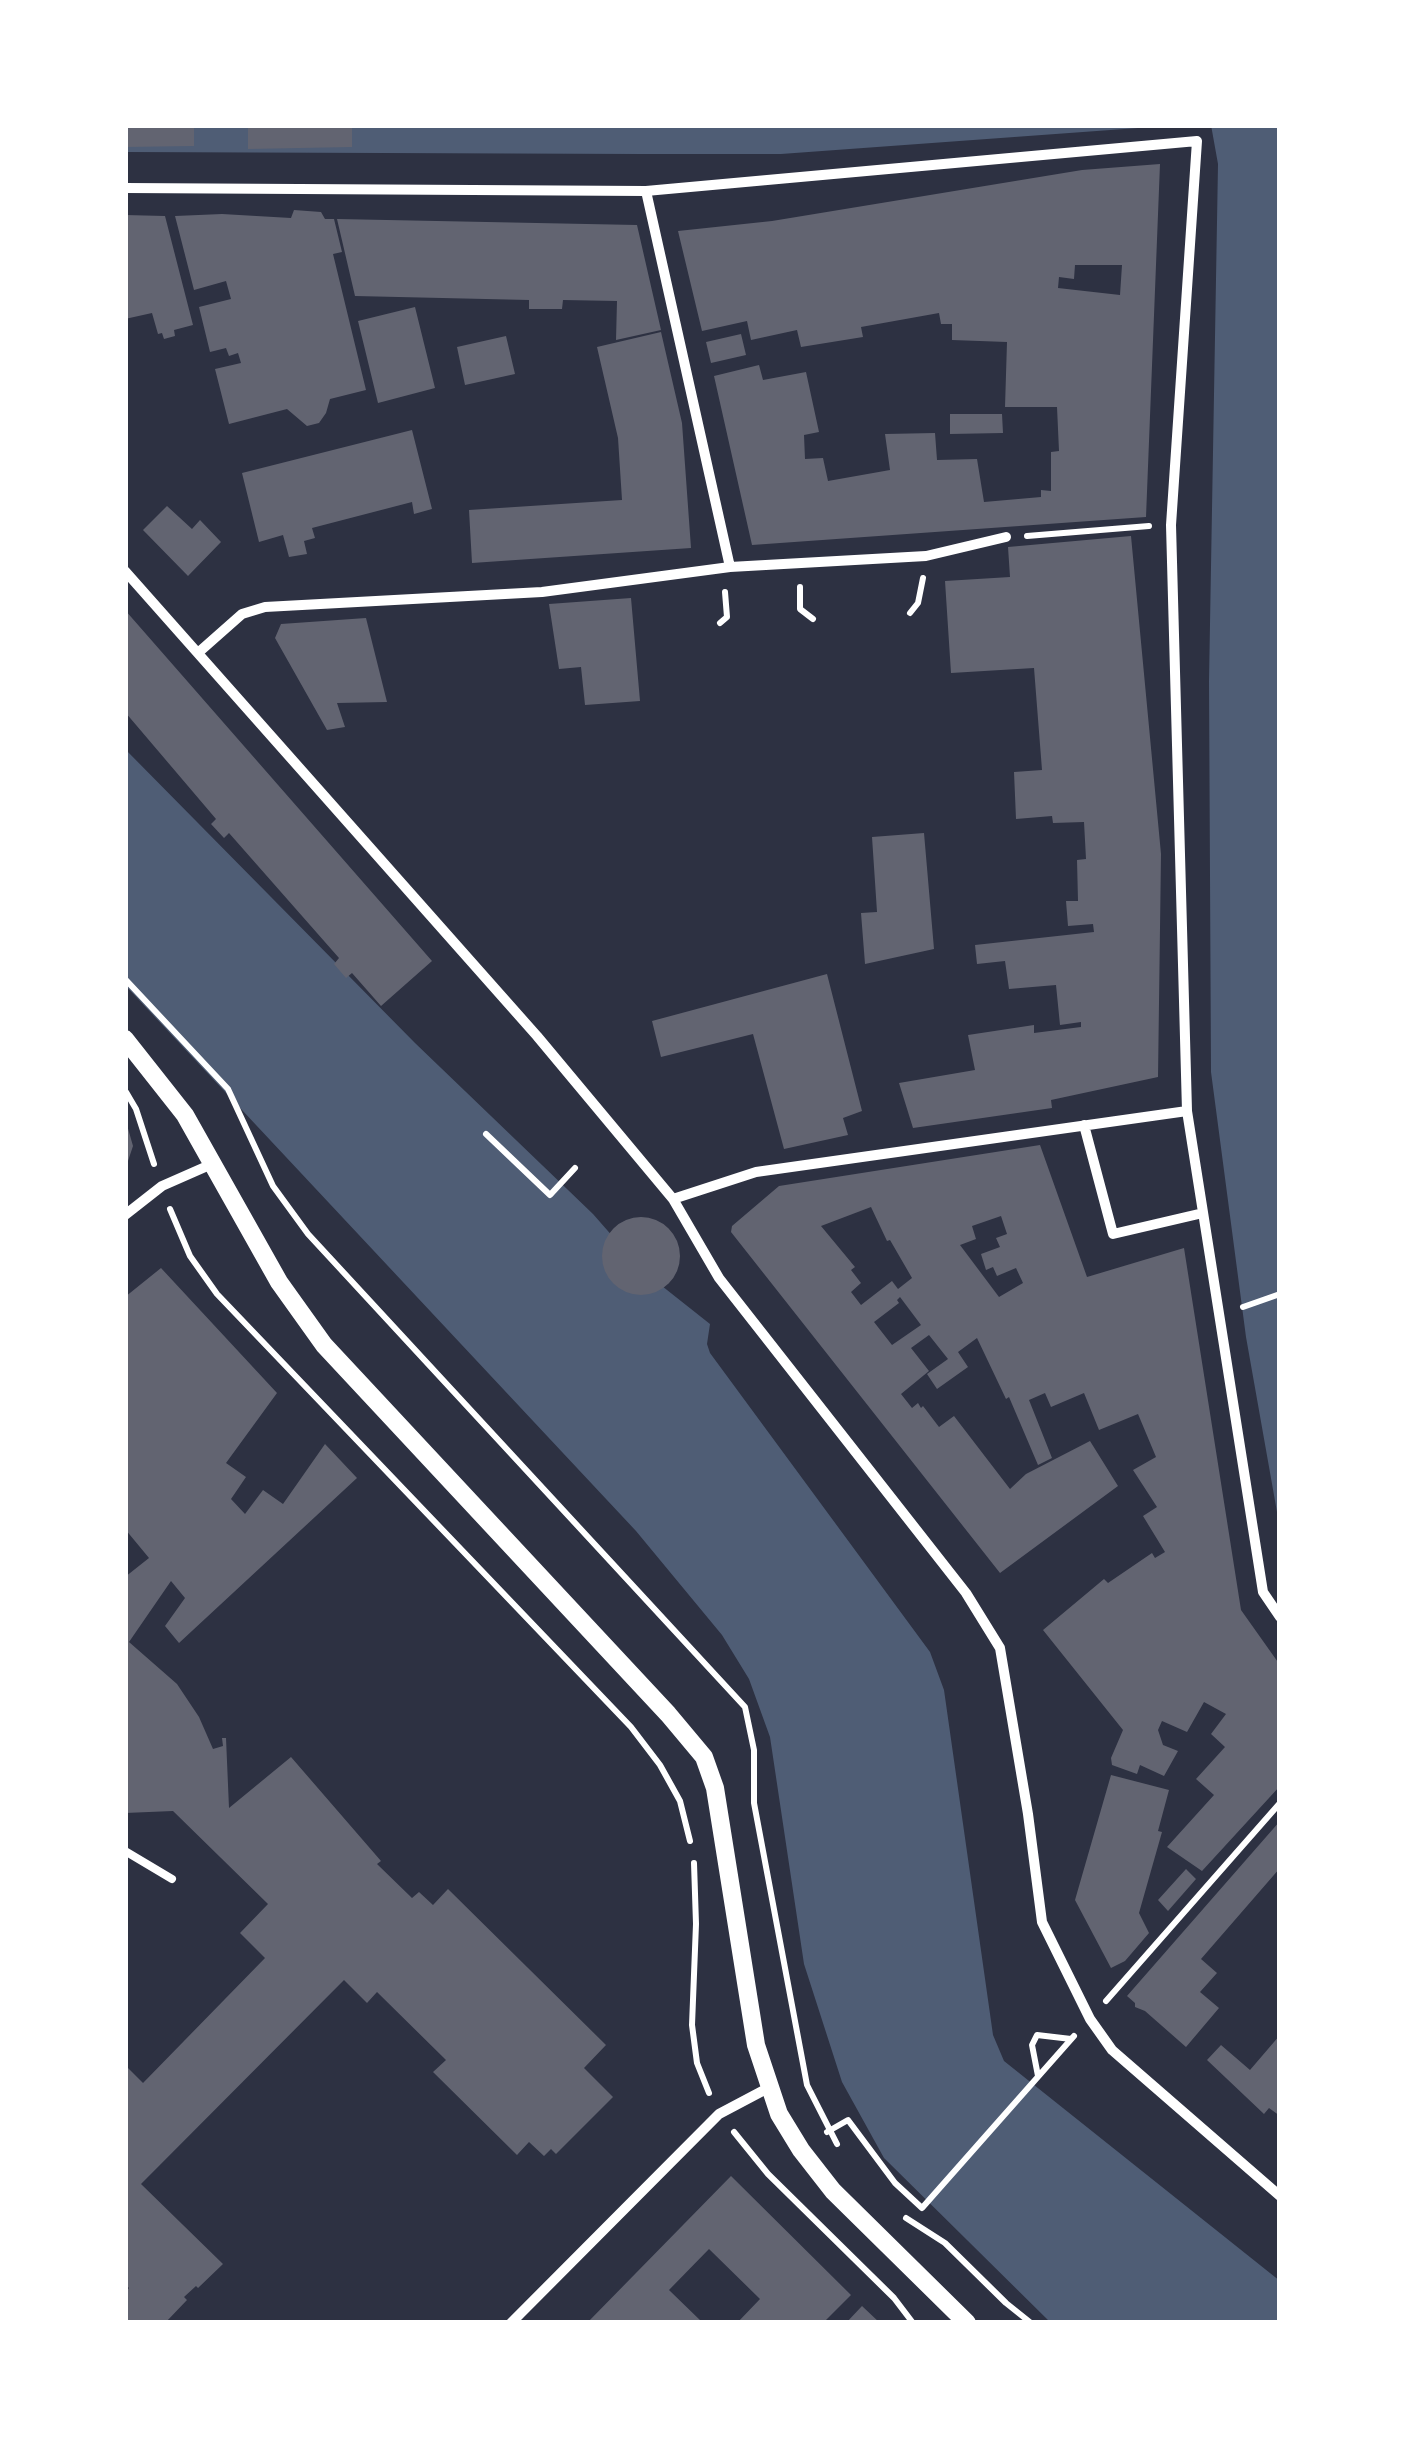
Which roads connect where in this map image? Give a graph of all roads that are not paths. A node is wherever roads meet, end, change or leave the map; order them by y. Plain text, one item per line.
1 (125, 188) edge
2 (646, 191) junction
3 (1006, 538) road end
4 (727, 568) junction
5 (125, 571) edge
6 (199, 652) junction
7 (125, 1039) edge
8 (1188, 1110) junction
9 (1084, 1125) junction
10 (212, 1164) junction
11 (672, 1199) junction
12 (125, 1214) edge
13 (1203, 1214) junction
14 (1280, 1617) edge
15 (125, 1851) edge
16 (172, 1879) dead end
17 (770, 2087) junction
18 (1280, 2196) edge
19 (511, 2323) edge
20 (967, 2323) edge

1 - 2 street
2 - 4 street
2 - 8 street
3 - 4 street
4 - 6 street
5 - 6 street
6 - 11 street
7 - 10 street
8 - 9 street
8 - 13 street
9 - 11 street
9 - 13 street
10 - 12 street
10 - 17 street
11 - 18 street
13 - 14 street
15 - 16 lane
17 - 19 street
17 - 20 street

